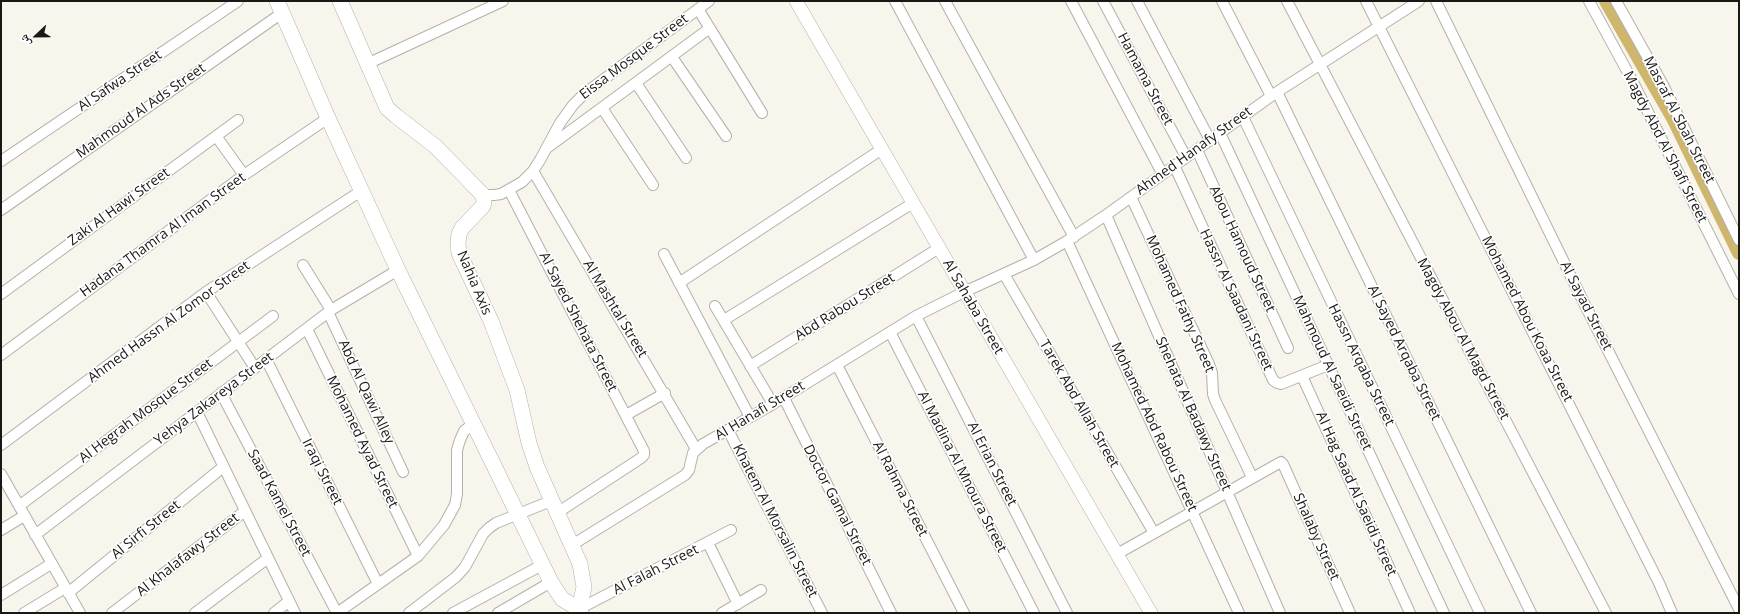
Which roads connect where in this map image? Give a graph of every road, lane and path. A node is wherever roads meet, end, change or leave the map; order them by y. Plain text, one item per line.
1 (238, 1) edge
2 (340, 1) edge
3 (502, 1) edge
4 (709, 1) edge
5 (796, 1) edge
6 (895, 1) edge
7 (945, 1) edge
8 (1071, 1) edge
9 (1103, 1) edge
10 (1137, 1) edge
11 (1222, 1) edge
12 (1287, 1) edge
13 (1366, 1) edge
14 (1419, 1) edge
15 (1436, 1) edge
16 (1589, 1) edge
17 (1616, 1) edge
18 (279, 7) edge
19 (698, 8) junction
20 (1380, 26) junction
21 (710, 28) junction
22 (672, 56) junction
23 (367, 64) junction
24 (1320, 65) junction
25 (636, 83) junction
26 (1274, 94) junction
27 (602, 108) junction
28 (762, 113) dead end
29 (1243, 117) junction
30 (328, 118) junction
31 (238, 120) dead end
32 (1220, 133) junction
33 (216, 136) junction
34 (726, 136) dead end
35 (1210, 140) junction
36 (545, 150) junction
37 (882, 150) junction
38 (1197, 150) junction
39 (1186, 157) junction
40 (686, 158) dead end
41 (1, 162) edge
42 (1174, 165) junction
43 (533, 171) junction
44 (1162, 173) junction
45 (244, 175) junction
46 (653, 185) dead end
47 (509, 190) junction
48 (361, 192) junction
49 (483, 194) junction
50 (1131, 197) junction
51 (913, 203) junction
52 (1, 210) edge
53 (1106, 215) junction
54 (1070, 239) junction
55 (1739, 240) edge
56 (939, 248) junction
57 (664, 254) dead end
58 (1034, 260) junction
59 (303, 265) dead end
60 (398, 270) junction
61 (1004, 274) junction
62 (679, 283) junction
63 (206, 292) junction
64 (964, 292) junction
65 (1, 294) edge
66 (1739, 294) edge
67 (715, 306) dead end
68 (330, 311) junction
69 (273, 316) dead end
70 (916, 316) junction
71 (724, 320) junction
72 (307, 329) junction
73 (890, 332) junction
74 (238, 342) junction
75 (1288, 348) dead end
76 (1, 355) edge
77 (266, 359) junction
78 (837, 365) junction
79 (1328, 365) junction
80 (750, 366) junction
81 (255, 368) junction
82 (1302, 376) junction
83 (221, 393) junction
84 (665, 393) junction
85 (784, 398) junction
86 (773, 404) junction
87 (197, 412) junction
88 (626, 415) junction
89 (750, 417) junction
90 (473, 424) junction
91 (728, 430) junction
92 (1, 445) edge
93 (696, 449) junction
94 (223, 467) junction
95 (403, 472) dead end
96 (1, 474) edge
97 (1252, 477) junction
98 (1227, 492) junction
99 (19, 506) junction
100 (554, 507) junction
101 (1193, 510) junction
102 (245, 511) junction
103 (518, 514) junction
104 (24, 516) junction
105 (1, 530) edge
106 (731, 530) dead end
107 (1154, 533) junction
108 (36, 535) junction
109 (708, 543) junction
110 (572, 546) junction
111 (1117, 554) junction
112 (418, 556) junction
113 (268, 558) junction
114 (52, 564) junction
115 (542, 565) junction
116 (551, 582) junction
117 (378, 584) junction
118 (67, 590) junction
119 (761, 590) dead end
120 (1, 595) edge
121 (289, 601) junction
122 (738, 604) junction
123 (1739, 609) edge
124 (580, 611) edge
125 (24, 613) edge
126 (80, 613) edge
127 (112, 613) edge
128 (195, 613) edge
129 (274, 613) edge
130 (295, 613) edge
131 (337, 613) edge
132 (409, 613) edge
133 (453, 613) edge
134 (498, 613) edge
135 (722, 613) edge
136 (822, 613) edge
137 (891, 613) edge
138 (964, 613) edge
139 (1034, 613) edge
140 (1067, 613) edge
141 (1151, 613) edge
142 (1239, 613) edge
143 (1280, 613) edge
144 (1350, 613) edge
145 (1410, 613) edge
146 (1444, 613) edge
147 (1480, 613) edge
148 (1531, 613) edge
149 (1606, 613) edge
150 (1672, 613) edge

1 - 41 street, Al Safwa Street
2 - 23 main road
3 - 23 street
4 - 19 street, Eissa Mosque Street
5 - 37 street, Al Sahaba Street
6 - 58 street
7 - 54 street, Mohamed Abd Rabou Street
8 - 44 street
9 - 39 street, Hamama Street
10 - 35 street
11 - 26 street, Al Sayed Arqaba Street
12 - 24 street, Magdy Abou Al Magd Street
13 - 20 street, Mohamed Abou Koaa Street
14 - 20 street, Ahmed Hanafy Street
15 - 123 street, Al Sayad Street
16 - 66 street, Magdy Abd Al Shafi Street
17 - 55 street, Masraf Al Sbah Street
18 - 30 main road
18 - 52 street, Mahmoud Al Ads Street
19 - 21 street
19 - 36 street, Eissa Mosque Street
20 - 24 street, Ahmed Hanafy Street
20 - 150 street, Mohamed Abou Koaa Street
21 - 22 street
21 - 28 street
22 - 25 street
22 - 34 street
23 - 49 main road
24 - 26 street, Ahmed Hanafy Street
24 - 149 street, Magdy Abou Al Magd Street
25 - 27 street
25 - 40 street
26 - 29 street, Ahmed Hanafy Street
26 - 148 street, Al Sayed Arqaba Street
27 - 36 street
27 - 46 street
29 - 32 street, Ahmed Hanafy Street
29 - 147 street, Hassn Arqaba Street
30 - 45 street, Hadana Thamra Al Iman Street
30 - 48 main road
31 - 33 street, Zaki Al Hawi Street
32 - 35 street, Ahmed Hanafy Street
32 - 79 street, Mahmoud Al Saeidi Street
33 - 45 street
33 - 65 street, Zaki Al Hawi Street
35 - 38 street, Ahmed Hanafy Street
36 - 43 street, Eissa Mosque Street
37 - 51 street, Al Sahaba Street
37 - 62 street
38 - 39 street, Ahmed Hanafy Street
38 - 75 street, Abou Hamoud Street
39 - 42 street, Ahmed Hanafy Street
42 - 44 street, Ahmed Hanafy Street
42 - 82 street, Hassn Al Saadani Street
43 - 47 street, Eissa Mosque Street
43 - 84 street, Al Mashtal Street
44 - 50 street, Ahmed Hanafy Street
45 - 76 street, Hadana Thamra Al Iman Street
47 - 49 street, Eissa Mosque Street
47 - 88 street, Al Sayed Shehata Street
48 - 60 main road
48 - 63 street, Ahmed Hassn Al Zomor Street
49 - 100 main road, Nahia Axis
50 - 53 street, Ahmed Hanafy Street
50 - 97 street, Mohamed Fathy Street
51 - 56 street, Al Sahaba Street
51 - 71 street
53 - 54 street, Ahmed Hanafy Street
53 - 98 street, Shehata Al Badawy Street
54 - 58 street, Ahmed Hanafy Street
54 - 101 street, Mohamed Abd Rabou Street
56 - 64 street, Al Sahaba Street
56 - 80 street, Abd Rabou Street
57 - 62 street
58 - 61 street, Ahmed Hanafy Street
59 - 68 street, Abd Al Qawi Alley
60 - 68 street, Yehya Zakareya Street
60 - 90 main road
61 - 64 street, Ahmed Hanafy Street
61 - 107 street, Tarek Abd Allah Street
62 - 89 street
63 - 74 street
63 - 92 street, Ahmed Hassn Al Zomor Street
64 - 70 street, Al Hanafi Street
64 - 111 street, Al Sahaba Street
67 - 71 street
68 - 72 street, Yehya Zakareya Street
68 - 95 street, Abd Al Qawi Alley
69 - 74 street, Al Hegrah Mosque Street
70 - 73 street, Al Hanafi Street
70 - 140 street, Al Erian Street
71 - 80 street
72 - 77 street, Yehya Zakareya Street
72 - 112 street, Mohamed Ayad Street
73 - 78 street, Al Hanafi Street
73 - 139 street, Al Madina Al Mnoura Street
74 - 81 street
74 - 99 street, Al Hegrah Mosque Street
77 - 81 street, Yehya Zakareya Street
77 - 117 street, Iraqi Street
78 - 85 street, Al Hanafi Street
78 - 138 street, Al Rahma Street
79 - 82 street, Hassn Al Saadani Street
79 - 146 street, Mahmoud Al Saeidi Street
80 - 86 street
81 - 83 street, Yehya Zakareya Street
82 - 145 street, Al Hag Saad Al Saeidi Street
83 - 87 street, Yehya Zakareya Street
83 - 131 street, Saad Kamel Street
84 - 88 street
84 - 93 street, Al Mashtal Street
85 - 86 street, Al Hanafi Street
85 - 137 street, Doctor Gamal Street
86 - 89 street, Al Hanafi Street
87 - 94 street
87 - 108 street, Yehya Zakareya Street
88 - 100 street, Al Sayed Shehata Street
89 - 91 street, Al Hanafi Street
90 - 103 main road
90 - 112 street
91 - 93 street, Al Hanafi Street
91 - 136 street, Khatem Al Morsalin Street
93 - 110 street
94 - 102 street
94 - 118 street, Al Sirfi Street
96 - 99 street
97 - 98 street
97 - 144 street, Shalaby Street
98 - 101 street
98 - 143 street, Shehata Al Badawy Street
99 - 104 street
100 - 103 street
100 - 110 main road, Nahia Axis
101 - 107 street
101 - 142 street, Mohamed Abd Rabou Street
102 - 113 street
102 - 127 street, Al Khalafawy Street
103 - 115 main road
103 - 132 street
104 - 105 street
104 - 108 street
106 - 109 street, Al Falah Street
107 - 111 street
108 - 114 street
109 - 122 street
109 - 124 street, Al Falah Street
110 - 124 main road, Nahia Axis
111 - 141 street, Al Sahaba Street
112 - 117 street
113 - 121 street
113 - 128 street
114 - 118 street
114 - 120 street
115 - 116 main road
115 - 133 street
116 - 124 main road
116 - 134 street
117 - 131 street
118 - 125 street, Al Sirfi Street
118 - 126 street
119 - 122 street
121 - 129 street
121 - 130 street
122 - 135 street

